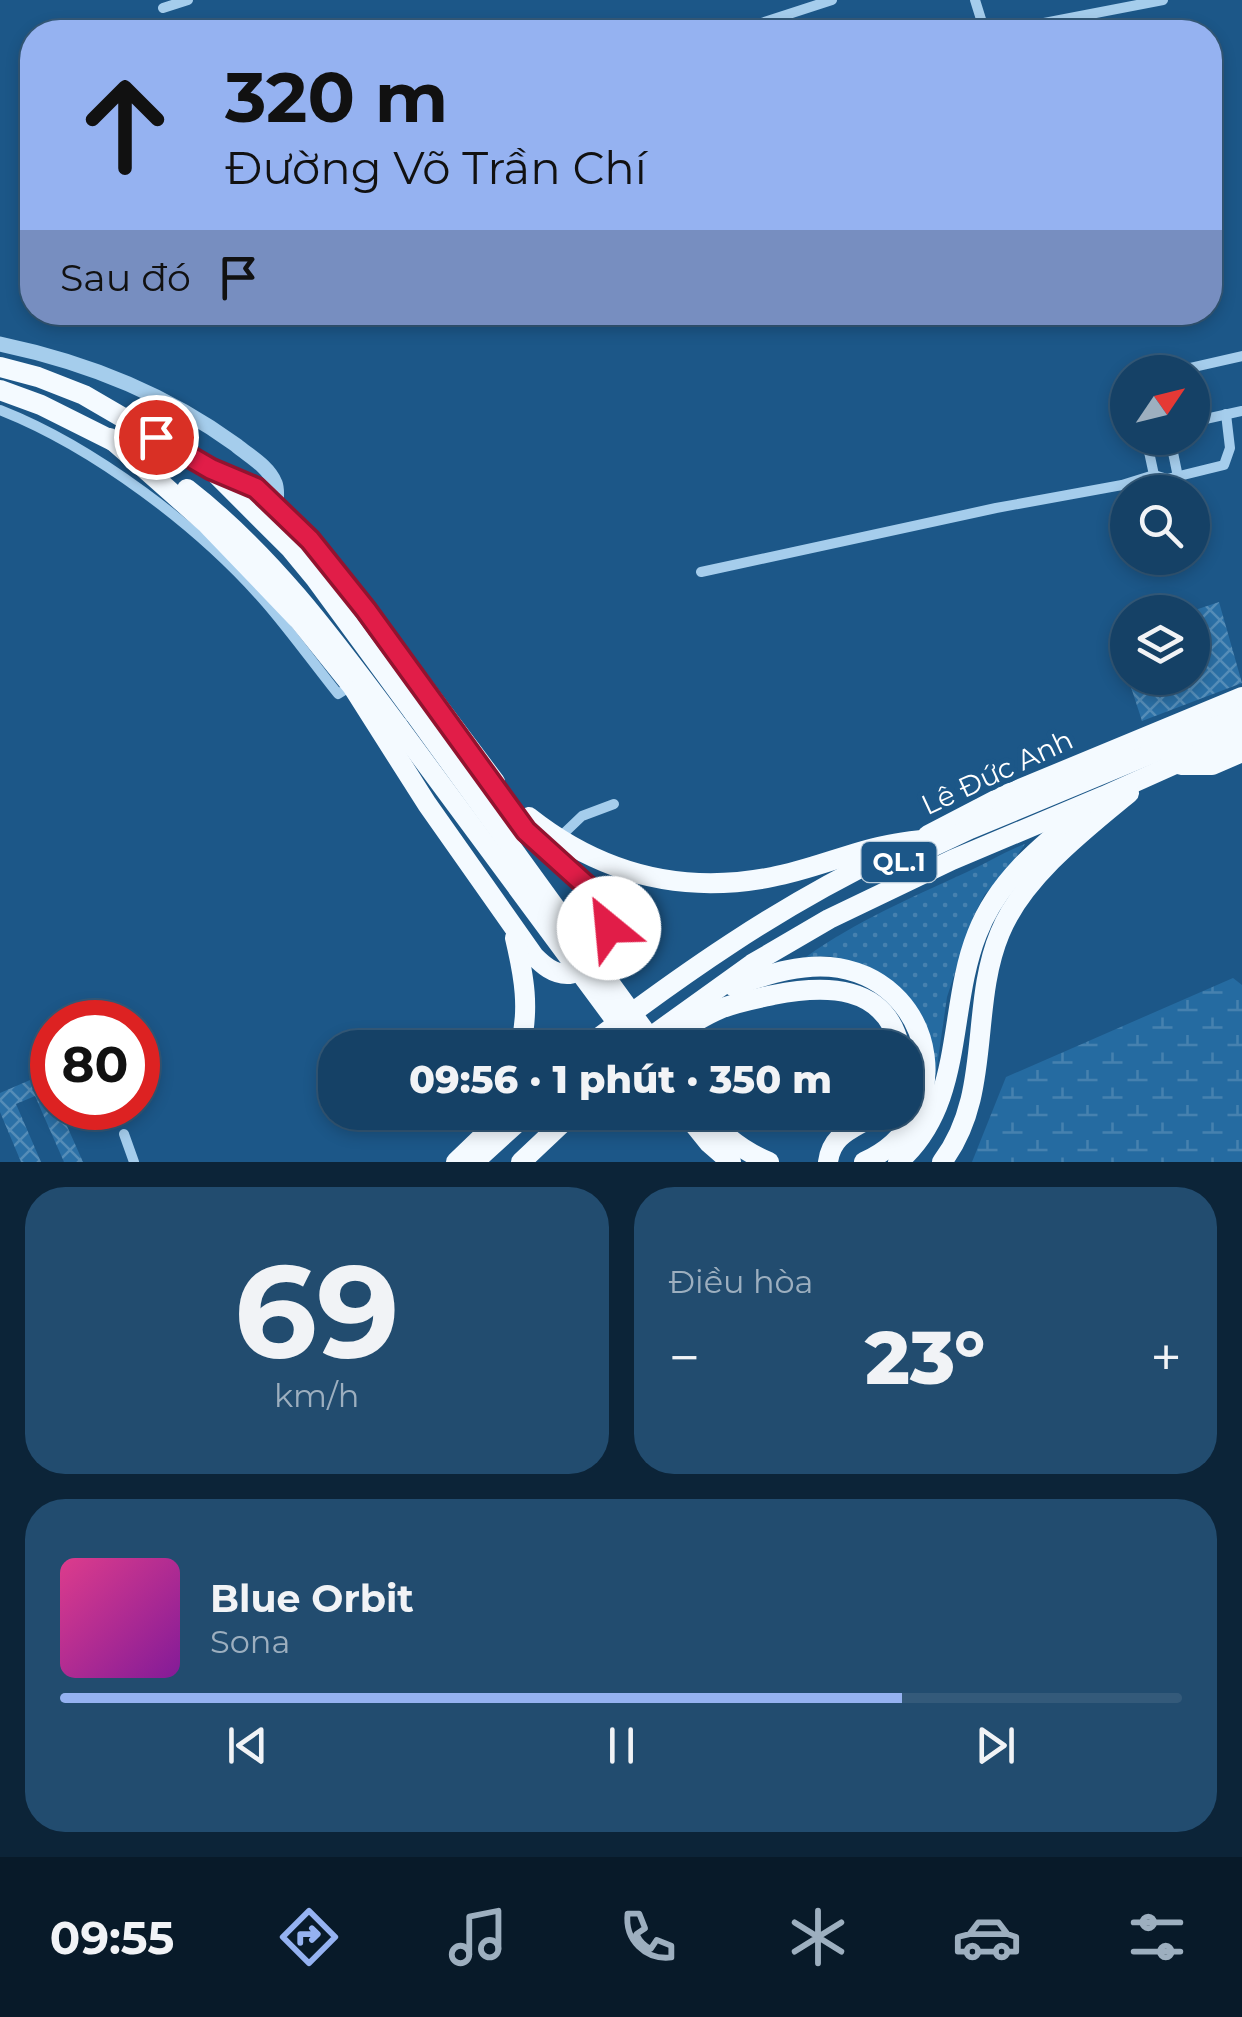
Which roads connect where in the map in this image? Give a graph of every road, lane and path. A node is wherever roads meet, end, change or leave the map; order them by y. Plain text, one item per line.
1 (188, 0) edge
2 (832, 0) edge
3 (1163, 0) edge
4 (163, 8) dead end
5 (771, 20) edge
6 (1059, 20) edge
7 (0, 344) edge
8 (1242, 356) edge
9 (1210, 363) edge
10 (0, 367) edge
11 (0, 390) edge
12 (0, 410) edge
13 (1242, 411) edge
14 (1226, 414) junction
15 (1210, 418) edge
16 (110, 438) junction
17 (1150, 455) edge
18 (211, 469) junction
19 (1154, 475) edge
20 (1186, 475) edge
21 (1110, 487) edge
22 (276, 506) junction
23 (702, 572) dead end
24 (352, 686) junction
25 (1242, 697) edge
26 (1242, 716) edge
27 (406, 719) junction
28 (1232, 738) edge
29 (1162, 769) junction
30 (486, 773) junction
31 (1104, 796) junction
32 (614, 804) dead end
33 (965, 825) junction
34 (914, 840) junction
35 (568, 844) junction
36 (512, 926) junction
37 (816, 989) junction
38 (708, 994) junction
39 (896, 997) junction
40 (524, 1030) edge
41 (609, 1030) edge
42 (623, 1030) edge
43 (631, 1030) edge
44 (643, 1030) edge
45 (660, 1030) edge
46 (685, 1030) edge
47 (892, 1030) edge
48 (485, 1130) edge
49 (488, 1130) edge
50 (509, 1130) edge
51 (544, 1130) edge
52 (552, 1130) edge
53 (699, 1130) edge
54 (720, 1130) edge
55 (848, 1130) edge
56 (124, 1134) dead end
57 (483, 1135) junction
58 (528, 1150) edge
59 (134, 1162) edge
60 (456, 1162) edge
61 (474, 1162) edge
62 (506, 1162) edge
63 (732, 1162) edge
64 (769, 1162) edge
65 (828, 1162) edge
66 (865, 1162) edge
67 (898, 1162) edge
68 (942, 1162) edge

1 - 4 street
2 - 5 street
3 - 6 street
7 - 22 street
8 - 9 street
10 - 18 highway
11 - 16 highway
12 - 24 street
13 - 14 street
14 - 15 street
14 - 20 street
16 - 24 highway
16 - 27 highway
17 - 19 street
18 - 22 highway
18 - 27 highway
21 - 23 street
22 - 30 highway
24 - 36 highway
25 - 33 highway, Lê Đức Anh / QL.1
26 - 28 highway, Lê Đức Anh / QL.1
27 - 42 highway, bridge
27 - 44 highway, bridge
28 - 29 highway, Lê Đức Anh / QL.1
28 - 33 highway, Lê Đức Anh / QL.1
29 - 31 highway, Lê Đức Anh / QL.1
29 - 68 highway, Lê Đức Anh / QL.1
30 - 35 highway
30 - 36 highway
31 - 38 highway, Lê Đức Anh / QL.1
31 - 67 highway
32 - 35 street
33 - 34 highway
33 - 34 highway, Lê Đức Anh / QL.1
33 - 43 highway, Lê Đức Anh / QL.1
34 - 35 highway
34 - 41 highway, Lê Đức Anh / QL.1
36 - 40 highway
37 - 39 highway
37 - 46 highway
37 - 47 highway
38 - 39 highway
38 - 45 highway, Lê Đức Anh / QL.1
39 - 66 highway
48 - 57 highway
49 - 57 highway
50 - 61 highway
51 - 58 highway
52 - 58 highway
53 - 63 highway
54 - 64 highway
55 - 65 highway
56 - 59 street
57 - 60 highway
58 - 62 highway

